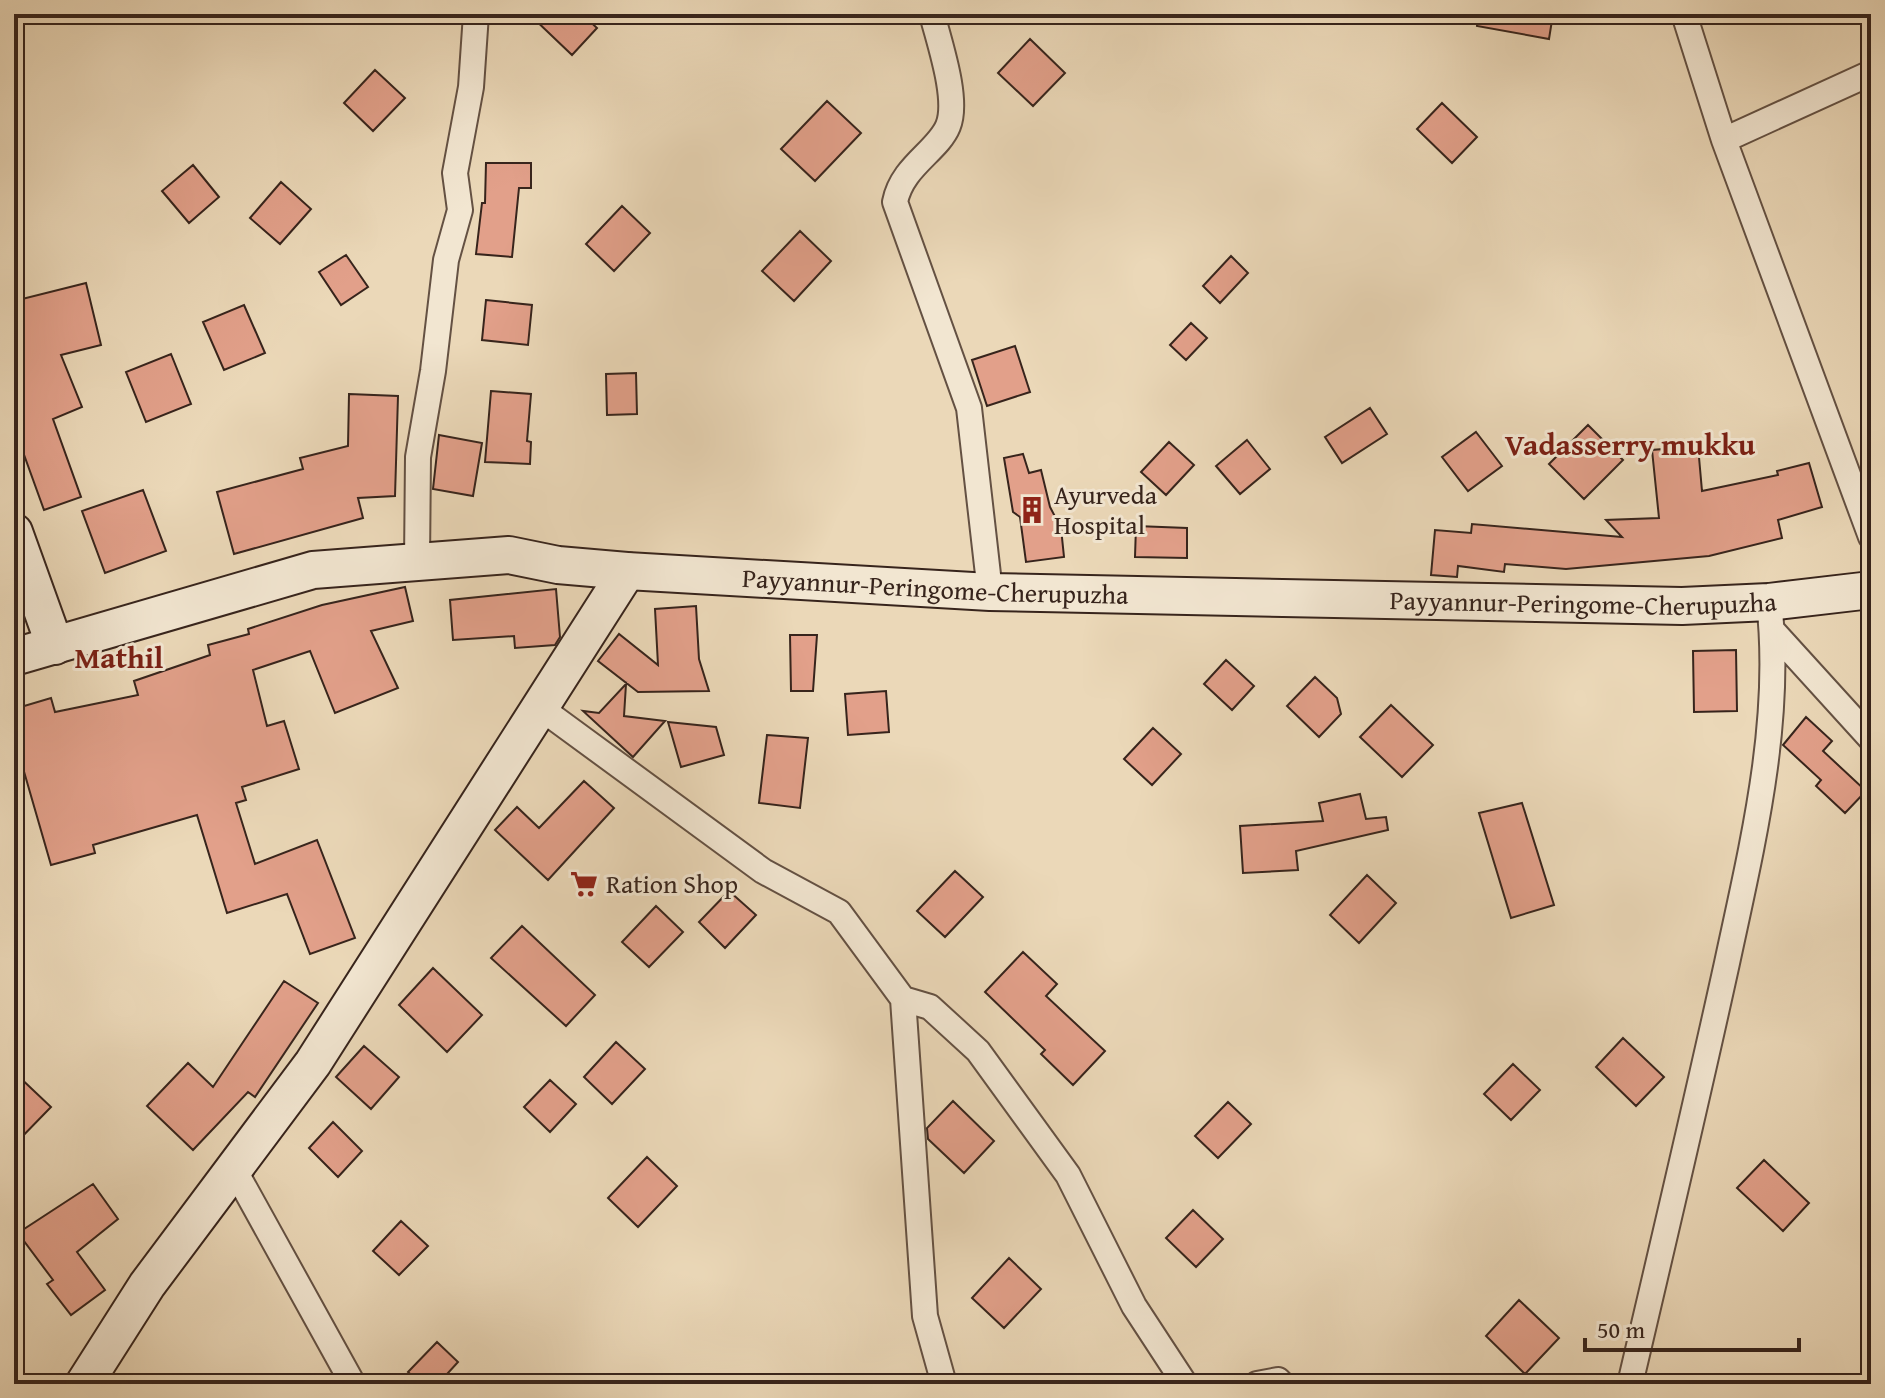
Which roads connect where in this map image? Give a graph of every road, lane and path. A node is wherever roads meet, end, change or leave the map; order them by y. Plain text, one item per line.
1 (476, 14) edge
2 (932, 14) edge
3 (1684, 14) edge
4 (1871, 73) edge
5 (1724, 140) junction
6 (14, 532) edge
7 (1871, 537) edge
8 (417, 562) junction
9 (627, 571) junction
10 (1871, 590) edge
11 (990, 592) junction
12 (1771, 616) junction
13 (55, 646) junction
14 (14, 657) edge
15 (542, 709) junction
16 (1871, 739) edge
17 (903, 999) junction
18 (234, 1169) junction
19 (84, 1384) edge
20 (353, 1384) edge
21 (944, 1384) edge
22 (1185, 1384) edge
23 (1257, 1384) edge
24 (1282, 1384) edge
25 (1630, 1384) edge

1 - 8 street
2 - 11 street
3 - 5 street
4 - 5 street
5 - 7 street
6 - 13 main road
8 - 9 main road, Payyannur-Peringome-Cherupuzha
8 - 13 main road, Payyannur-Peringome-Cherupuzha
9 - 11 main road, Payyannur-Peringome-Cherupuzha
9 - 15 main road
10 - 12 main road, Payyannur-Peringome-Cherupuzha
11 - 12 main road, Payyannur-Peringome-Cherupuzha
12 - 16 street
12 - 25 street
13 - 14 main road, Payyannur-Peringome-Cherupuzha
15 - 17 street
15 - 18 main road
17 - 21 street
17 - 22 street
18 - 19 main road
18 - 20 street
23 - 24 street

